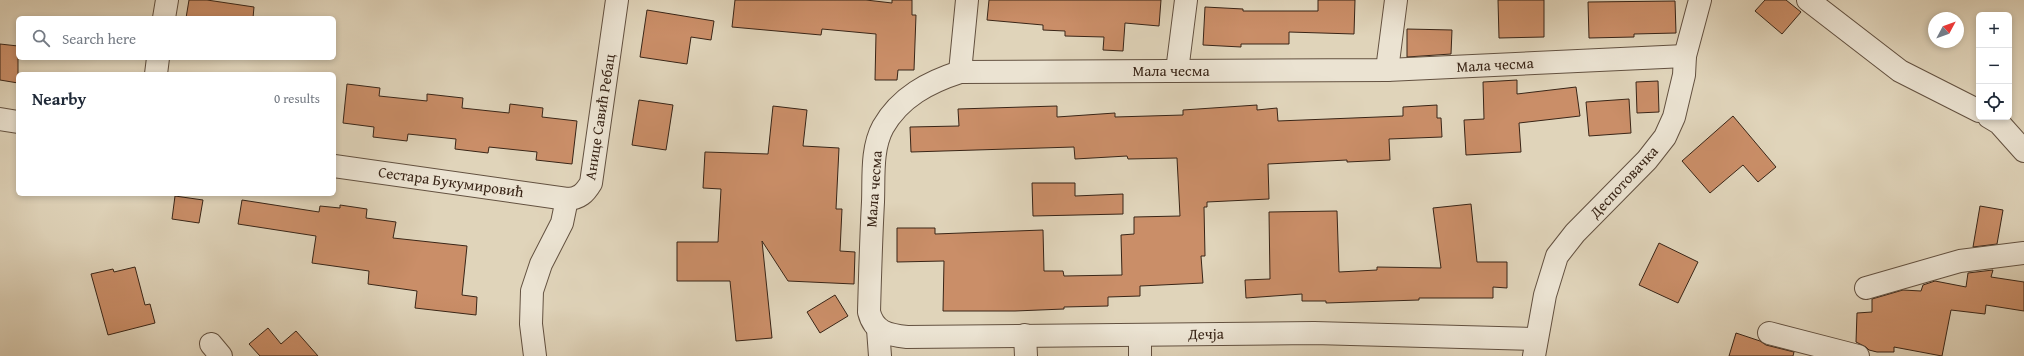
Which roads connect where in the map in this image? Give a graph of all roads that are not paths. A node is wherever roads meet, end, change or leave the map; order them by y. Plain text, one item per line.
1 (167, 0) edge
2 (617, 0) edge
3 (967, 0) edge
4 (1186, 0) edge
5 (1396, 0) edge
6 (1700, 0) edge
7 (1808, 0) edge
8 (164, 16) edge
9 (1685, 56) junction
10 (158, 60) edge
11 (1387, 70) junction
12 (1177, 71) junction
13 (156, 72) edge
14 (960, 72) junction
15 (1976, 109) edge
16 (0, 119) edge
17 (1994, 120) edge
18 (16, 122) edge
19 (2024, 151) edge
20 (336, 166) edge
21 (567, 199) junction
22 (2024, 253) edge
23 (1866, 288) dead end
24 (878, 329) junction
25 (1769, 333) dead end
26 (1026, 345) edge
27 (1140, 346) edge
28 (1537, 351) edge
29 (535, 356) edge
30 (880, 356) edge
31 (1858, 356) edge

1 - 8 street
2 - 21 street, Анице Савић Ребац
3 - 14 street
4 - 12 street
5 - 11 street
6 - 9 street, Деспотовачка
7 - 15 street
9 - 11 street, Мала чесма
9 - 28 street, Деспотовачка
10 - 13 street
11 - 12 street, Мала чесма
12 - 14 street, Мала чесма
14 - 24 street, Мала чесма
16 - 18 street
17 - 19 street
20 - 21 street, Сестара Букумировић
21 - 29 street
22 - 23 street
24 - 26 street, Дечја
24 - 30 street
25 - 31 street
26 - 27 street, Дечја
27 - 28 street, Дечја

